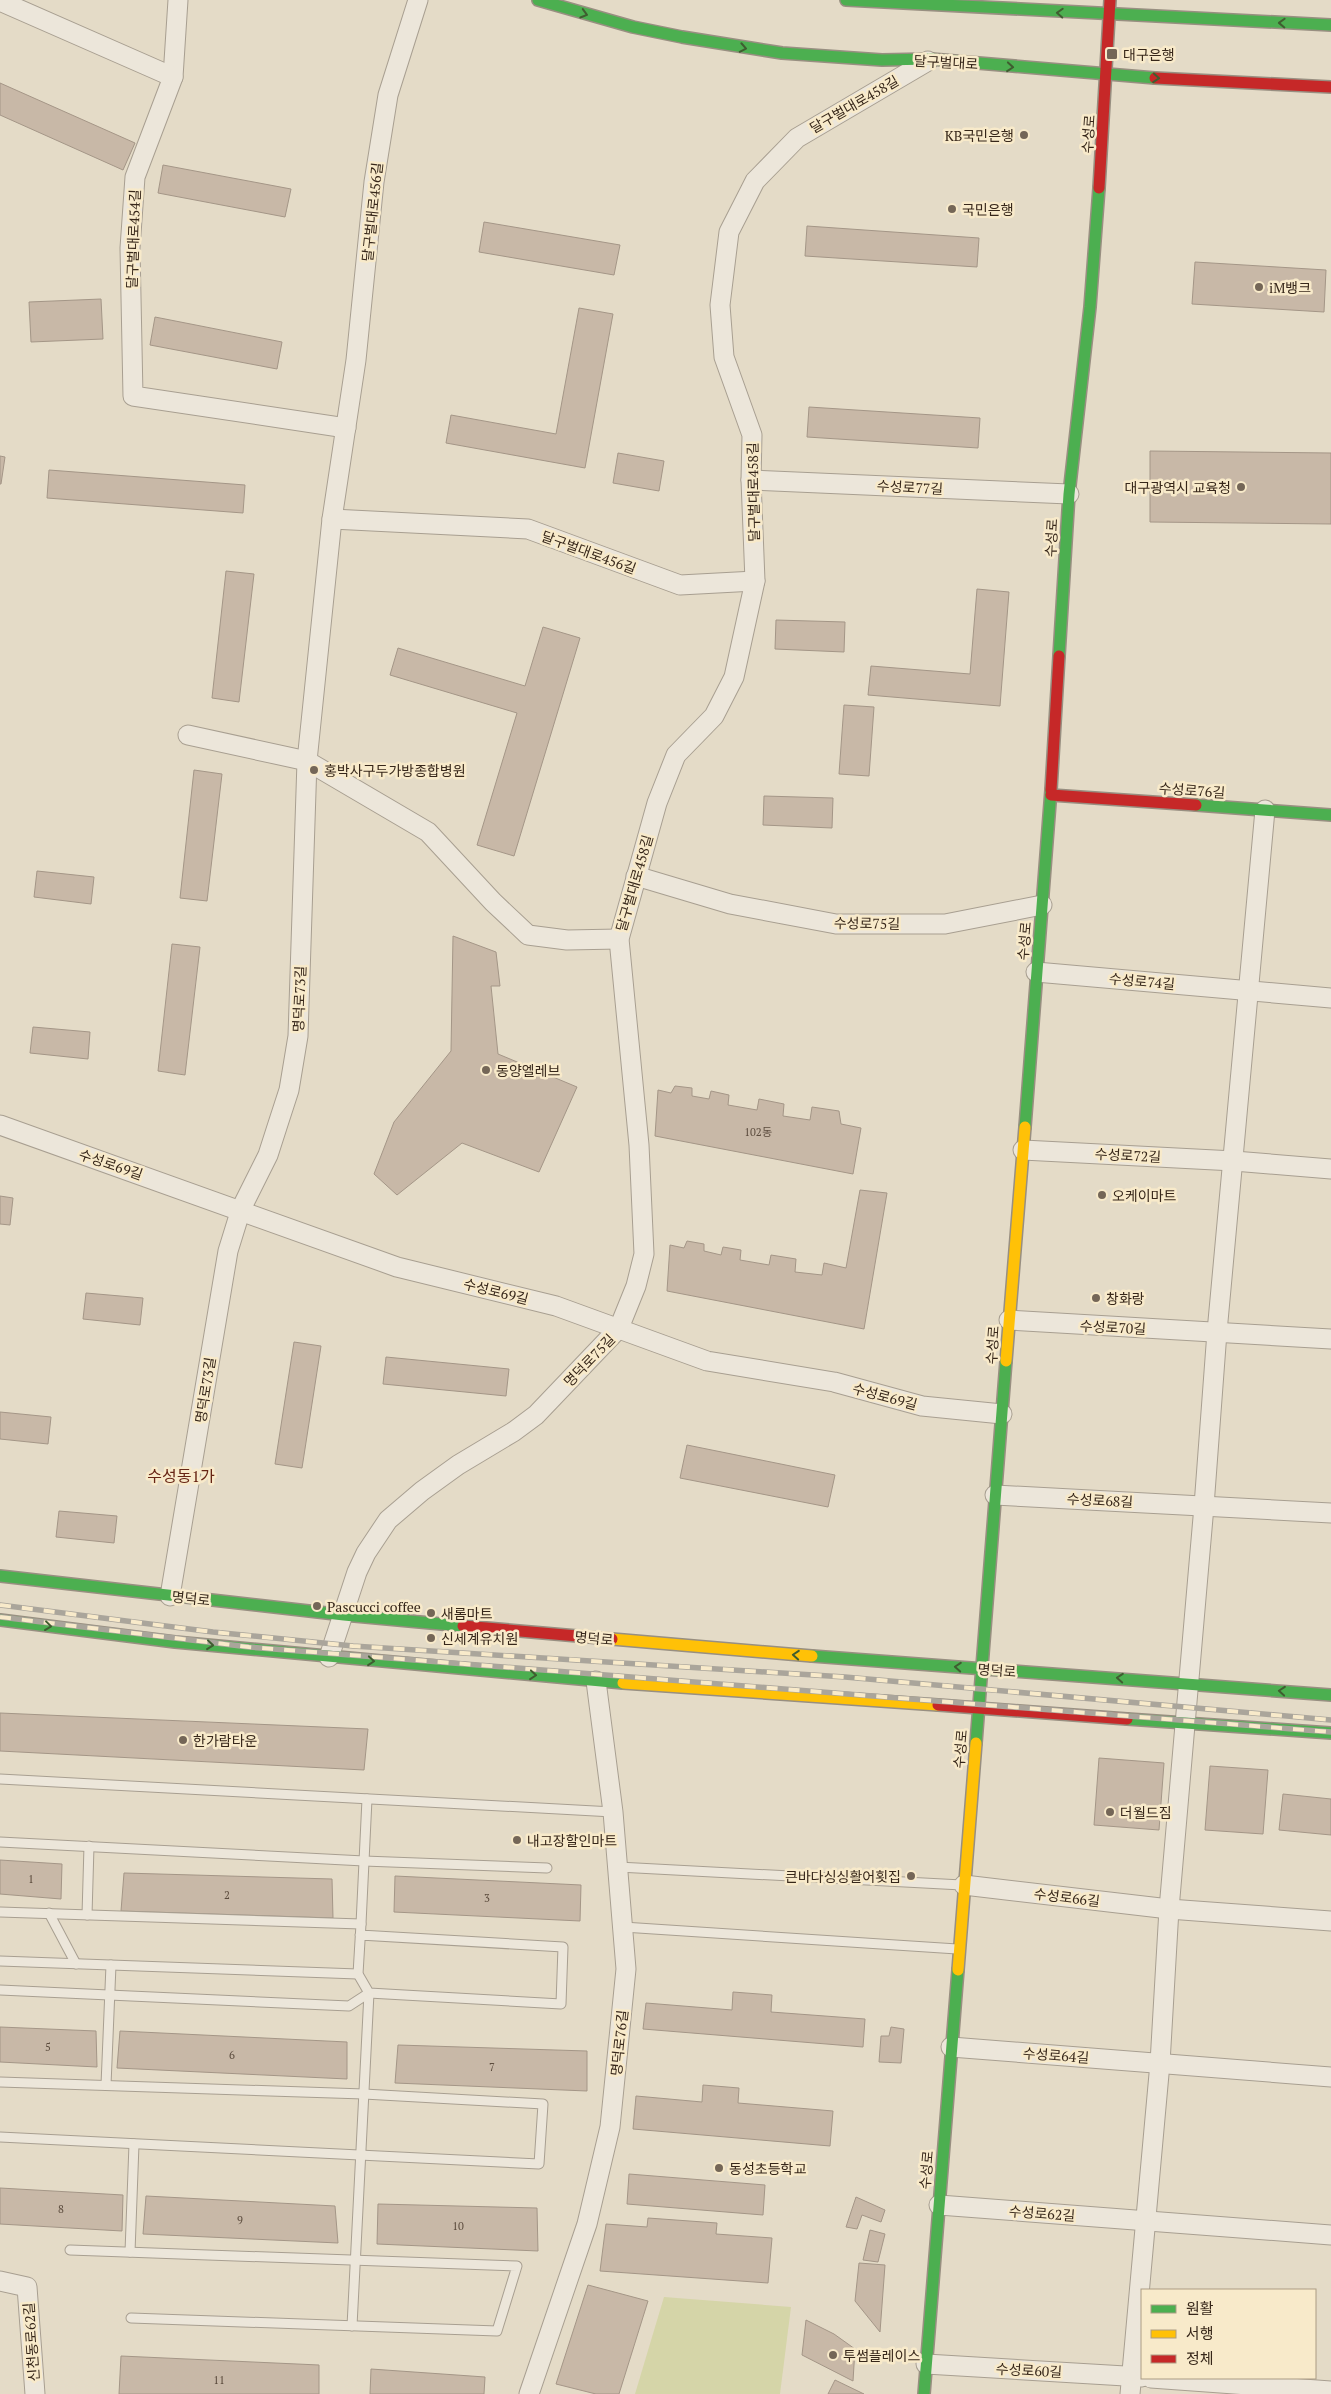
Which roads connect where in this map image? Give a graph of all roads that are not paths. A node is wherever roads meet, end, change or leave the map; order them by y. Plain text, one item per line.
1 (178, 0) edge
2 (418, 0) edge
3 (538, 0) edge
4 (846, 0) edge
5 (1110, 0) edge
6 (6, 2) edge
7 (1109, 15) junction
8 (1331, 25) edge
9 (931, 59) junction
10 (1108, 74) junction
11 (172, 78) junction
12 (1331, 87) edge
13 (346, 428) junction
14 (751, 480) junction
15 (1069, 494) junction
16 (332, 519) junction
17 (755, 581) junction
18 (188, 735) dead end
19 (307, 761) junction
20 (1051, 795) junction
21 (1265, 810) junction
22 (1331, 815) edge
23 (636, 876) junction
24 (1042, 905) junction
25 (619, 939) junction
26 (1036, 972) junction
27 (1248, 991) junction
28 (1331, 998) edge
29 (0, 1125) edge
30 (1023, 1150) junction
31 (1234, 1161) junction
32 (1331, 1169) edge
33 (241, 1210) junction
34 (1009, 1320) junction
35 (619, 1328) junction
36 (1217, 1332) junction
37 (1331, 1339) edge
38 (1002, 1414) junction
39 (995, 1495) junction
40 (1204, 1506) junction
41 (1331, 1513) edge
42 (0, 1576) edge
43 (170, 1596) junction
44 (344, 1615) junction
45 (0, 1620) edge
46 (329, 1657) junction
47 (981, 1669) junction
48 (596, 1681) junction
49 (1189, 1683) junction
50 (1331, 1695) edge
51 (978, 1708) junction
52 (1185, 1724) junction
53 (1331, 1733) edge
54 (0, 1779) edge
55 (367, 1799) junction
56 (613, 1812) junction
57 (0, 1842) edge
58 (89, 1846) junction
59 (364, 1861) junction
60 (618, 1867) junction
61 (547, 1868) dead end
62 (964, 1885) junction
63 (1169, 1909) junction
64 (0, 1912) edge
65 (49, 1913) junction
66 (87, 1915) junction
67 (1331, 1921) edge
68 (361, 1924) junction
69 (623, 1927) junction
70 (360, 1935) junction
71 (959, 1949) junction
72 (0, 1961) edge
73 (76, 1964) junction
74 (111, 1965) junction
75 (358, 1974) junction
76 (0, 1990) edge
77 (369, 1993) junction
78 (110, 1995) junction
79 (951, 2047) junction
80 (1160, 2064) junction
81 (1331, 2077) edge
82 (0, 2082) edge
83 (106, 2086) junction
84 (364, 2094) junction
85 (0, 2137) edge
86 (134, 2144) junction
87 (360, 2155) junction
88 (939, 2205) junction
89 (1145, 2220) junction
90 (1331, 2236) edge
91 (70, 2250) dead end
92 (130, 2252) junction
93 (355, 2260) junction
94 (0, 2281) edge
95 (131, 2318) dead end
96 (352, 2326) junction
97 (926, 2364) junction
98 (1165, 2379) edge
99 (1134, 2382) edge
100 (1331, 2391) edge
101 (35, 2394) edge
102 (529, 2394) edge
103 (924, 2394) edge

1 - 11 street, 달구벌대로454길
2 - 13 street, 달구벌대로456길
3 -> 9 main road, 달구벌대로
7 -> 4 main road
5 - 7 main road, 수성로
6 - 11 street
8 -> 7 main road
7 - 10 main road, 수성로
9 -> 10 main road, 달구벌대로
9 - 14 street, 달구벌대로458길
10 -> 12 main road, 달구벌대로
10 - 15 main road, 수성로
11 - 13 street, 달구벌대로454길
13 - 16 street, 달구벌대로456길
14 - 15 street, 수성로77길
14 - 17 street, 달구벌대로458길
15 - 20 main road, 수성로
16 - 17 street, 달구벌대로456길
16 - 19 street, 달구벌대로456길
17 - 23 street, 달구벌대로458길
18 - 19 street
19 - 25 street
19 - 33 street, 명덕로73길
20 - 21 main road, 수성로76길
20 - 24 main road, 수성로
21 - 22 main road, 수성로76길
21 - 27 street
23 - 24 street, 수성로75길
23 - 25 street, 달구벌대로458길
24 - 26 main road, 수성로
25 - 35 street, 명덕로75길
26 - 27 street, 수성로74길
26 - 30 main road, 수성로
27 - 28 street, 수성로74길
27 - 31 street
29 - 33 street, 수성로69길
30 - 31 street, 수성로72길
30 - 34 main road, 수성로
31 - 32 street, 수성로72길
31 - 36 street
33 - 35 street, 수성로69길
33 - 43 street, 명덕로73길
34 - 36 street, 수성로70길
34 - 38 main road, 수성로
35 - 38 street, 수성로69길
35 - 44 street, 명덕로75길
36 - 37 street, 수성로70길
36 - 40 street
38 - 39 main road, 수성로
39 - 40 street, 수성로68길
39 - 47 main road, 수성로
40 - 41 street, 수성로68길
40 - 49 street
42 - 43 main road, 명덕로
43 - 44 main road, 명덕로
44 - 46 street, 명덕로75길
47 -> 44 main road, 명덕로
45 -> 46 main road
46 -> 48 main road
49 -> 47 main road, 명덕로
47 - 51 main road, 수성로
48 - 51 main road
48 - 56 street, 명덕로76길
50 -> 49 main road, 명덕로
49 - 52 street
51 - 52 main road
51 - 62 main road, 수성로
52 - 53 main road
52 - 63 street
54 - 55 lane
55 - 56 lane
55 - 59 lane
56 - 60 street, 명덕로76길
57 - 58 lane
58 - 59 lane
58 - 66 lane
59 - 61 lane
59 - 68 lane
60 - 62 lane
60 - 69 street, 명덕로76길
62 - 63 street, 수성로66길
62 - 71 main road, 수성로
63 - 67 street, 수성로66길
63 - 80 street
64 - 65 lane
65 - 66 lane
65 - 73 lane
66 - 68 lane
68 - 70 lane
69 - 71 lane
69 - 102 street, 명덕로76길
70 - 75 lane
70 - 77 lane
71 - 79 main road, 수성로
72 - 73 lane
73 - 74 lane
74 - 75 lane
74 - 78 lane
75 - 77 lane
76 - 78 lane
77 - 78 lane
77 - 84 lane
78 - 83 lane
79 - 80 street, 수성로64길
79 - 88 main road, 수성로
80 - 81 street, 수성로64길
80 - 89 street
82 - 83 lane
83 - 84 lane
84 - 87 lane
84 - 87 lane
85 - 86 lane
86 - 87 lane
86 - 92 lane
87 - 93 lane
88 - 89 street, 수성로62길
88 - 97 main road, 수성로
89 - 90 street, 수성로62길
89 - 99 street, 수성로60길
91 - 92 lane
92 - 93 lane
93 - 96 lane
93 - 96 lane
94 - 101 street, 신천동로62길
95 - 96 lane
97 - 99 street, 수성로60길
97 - 103 main road, 수성로
98 - 100 street

